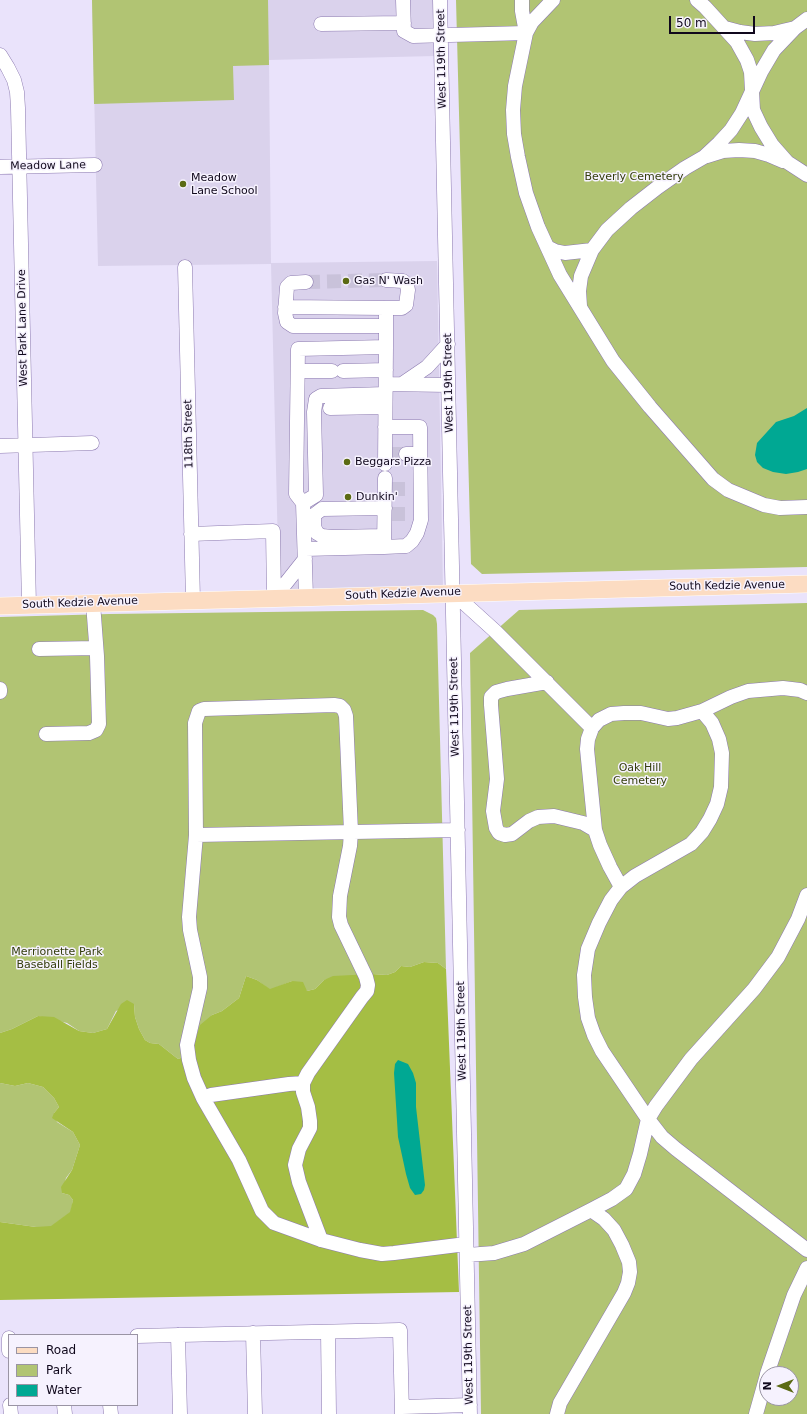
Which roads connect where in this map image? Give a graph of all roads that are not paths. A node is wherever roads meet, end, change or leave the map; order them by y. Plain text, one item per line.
1 (403, 0) edge
2 (440, 0) edge
3 (522, 0) edge
4 (553, 0) edge
5 (696, 0) edge
6 (807, 19) edge
7 (404, 23) junction
8 (320, 24) dead end
9 (725, 28) junction
10 (795, 28) junction
11 (526, 33) junction
12 (441, 34) junction
13 (0, 55) edge
14 (751, 92) junction
15 (704, 157) junction
16 (786, 162) junction
17 (95, 165) dead end
18 (0, 167) edge
19 (20, 167) junction
20 (807, 175) edge
21 (547, 247) junction
22 (592, 250) junction
23 (185, 267) dead end
24 (386, 280) tunnel mouth
25 (306, 282) tunnel mouth
26 (285, 307) junction
27 (386, 308) junction
28 (581, 308) junction
29 (386, 326) junction
30 (448, 344) junction
31 (386, 347) junction
32 (298, 377) junction
33 (402, 384) junction
34 (448, 385) junction
35 (386, 389) junction
36 (316, 399) junction
37 (330, 408) dead end
38 (385, 427) junction
39 (92, 443) dead end
40 (25, 445) junction
41 (0, 446) edge
42 (303, 503) junction
43 (807, 507) edge
44 (387, 512) junction
45 (191, 534) junction
46 (384, 541) junction
47 (305, 554) junction
48 (807, 584) edge
49 (453, 593) junction
50 (306, 597) junction
51 (275, 598) junction
52 (193, 600) junction
53 (93, 603) junction
54 (29, 605) junction
55 (0, 606) edge
56 (96, 648) junction
57 (39, 649) dead end
58 (547, 682) junction
59 (0, 689) edge
60 (0, 692) edge
61 (807, 693) edge
62 (702, 711) junction
63 (592, 728) junction
64 (46, 734) dead end
65 (458, 830) junction
66 (595, 830) junction
67 (351, 832) junction
68 (196, 835) junction
69 (621, 887) junction
70 (807, 895) edge
71 (303, 1083) junction
72 (203, 1098) junction
73 (648, 1119) junction
74 (591, 1210) junction
75 (320, 1240) junction
76 (466, 1250) junction
77 (807, 1250) edge
78 (807, 1268) edge
79 (328, 1332) junction
80 (253, 1333) junction
81 (178, 1335) junction
82 (138, 1336) edge
83 (770, 1366) edge
84 (759, 1403) edge
85 (470, 1410) edge
86 (402, 1411) edge
87 (180, 1414) edge
88 (254, 1414) edge
89 (329, 1414) edge
90 (557, 1414) edge
91 (756, 1414) edge

1 - 7 street
2 - 12 street, West 119th Street
3 - 11 street
4 - 11 street
5 - 9 street
6 - 10 street
7 - 8 street
7 - 12 street
9 - 10 street
9 - 14 street
10 - 14 street
11 - 12 street
11 - 21 street
12 - 30 street, West 119th Street
13 - 19 street, West Park Lane Drive
14 - 15 street
14 - 16 street
15 - 16 street
15 - 22 street
16 - 20 street
17 - 19 street, Meadow Lane
18 - 19 street, Meadow Lane
19 - 40 street, West Park Lane Drive
21 - 22 street
21 - 28 street
22 - 28 street
23 - 45 street, 118th Street
24 - 27 street
25 - 26 street
26 - 27 street
26 - 29 street
27 - 29 street
28 - 43 street
29 - 31 street
30 - 33 street
30 - 34 street, West 119th Street
31 - 32 street
31 - 35 street
32 - 35 street
32 - 36 street
32 - 42 street
33 - 34 street
33 - 35 street
34 - 49 street, West 119th Street
35 - 36 street
35 - 37 street
35 - 38 street
36 - 42 street
38 - 44 street
38 - 46 street
39 - 40 street
40 - 41 street
40 - 54 street, West Park Lane Drive
42 - 47 street
44 - 46 street
44 - 46 street
45 - 51 street
45 - 52 street, 118th Street
46 - 47 street
47 - 50 street
47 - 51 street
48 - 49 main road, South Kedzie Avenue
49 - 50 main road, South Kedzie Avenue
49 - 58 street
49 - 65 street, West 119th Street
50 - 51 main road, South Kedzie Avenue
51 - 52 main road, South Kedzie Avenue
52 - 53 main road, South Kedzie Avenue
53 - 54 main road, South Kedzie Avenue
53 - 56 street
54 - 55 main road, South Kedzie Avenue
56 - 57 street
56 - 64 street
58 - 63 street
58 - 66 street
59 - 60 street
61 - 62 street
62 - 63 street
62 - 69 street
63 - 66 street
65 - 67 street
65 - 76 street, West 119th Street
66 - 69 street
67 - 68 street
67 - 68 street
67 - 71 street
68 - 72 street
69 - 73 street
70 - 73 street
71 - 72 street
71 - 75 street
72 - 75 street
73 - 74 street
73 - 77 street
74 - 76 street
74 - 90 street
75 - 76 street
76 - 85 street, West 119th Street
78 - 83 street
79 - 80 street
79 - 86 street
79 - 89 street
80 - 81 street
80 - 88 street
81 - 82 street
81 - 87 street
84 - 91 street
85 - 86 street

